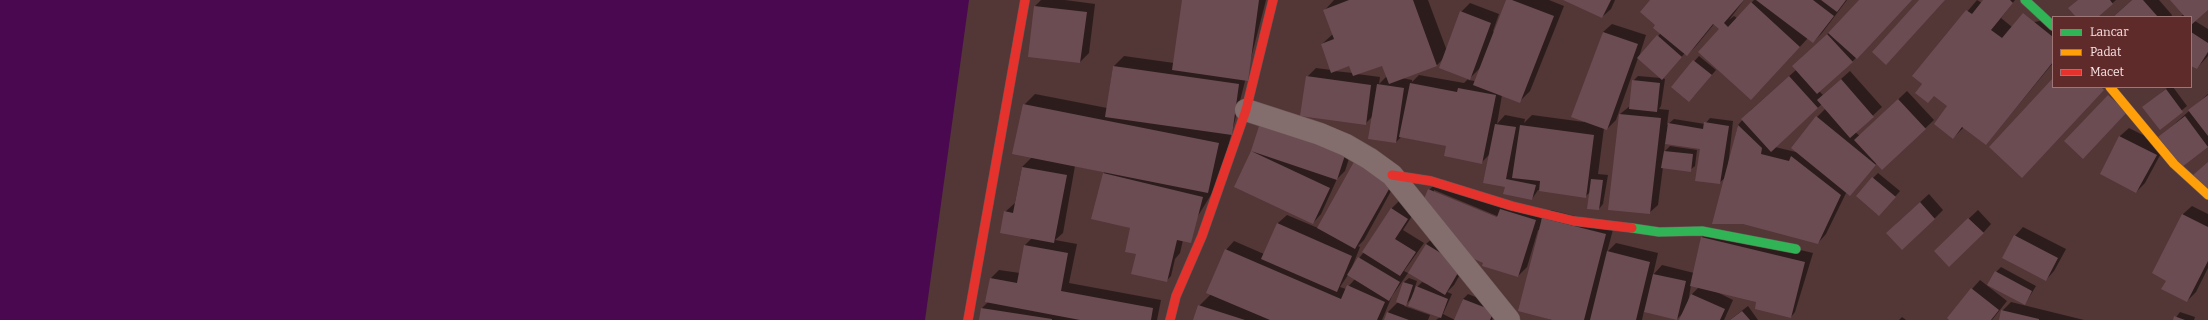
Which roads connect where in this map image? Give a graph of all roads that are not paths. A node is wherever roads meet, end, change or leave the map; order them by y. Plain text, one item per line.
1 (1025, 0) edge
2 (1273, 0) edge
3 (2025, 0) edge
4 (2052, 25) edge
5 (2111, 88) edge
6 (1246, 110) junction
7 (1392, 176) junction
8 (2208, 195) edge
9 (1796, 249) dead end
10 (968, 320) edge
11 (1170, 320) edge
12 (1509, 320) edge

1 - 10 street
2 - 6 street
3 - 4 street
5 - 8 street
6 - 7 street
6 - 11 street
7 - 9 street
7 - 12 street

